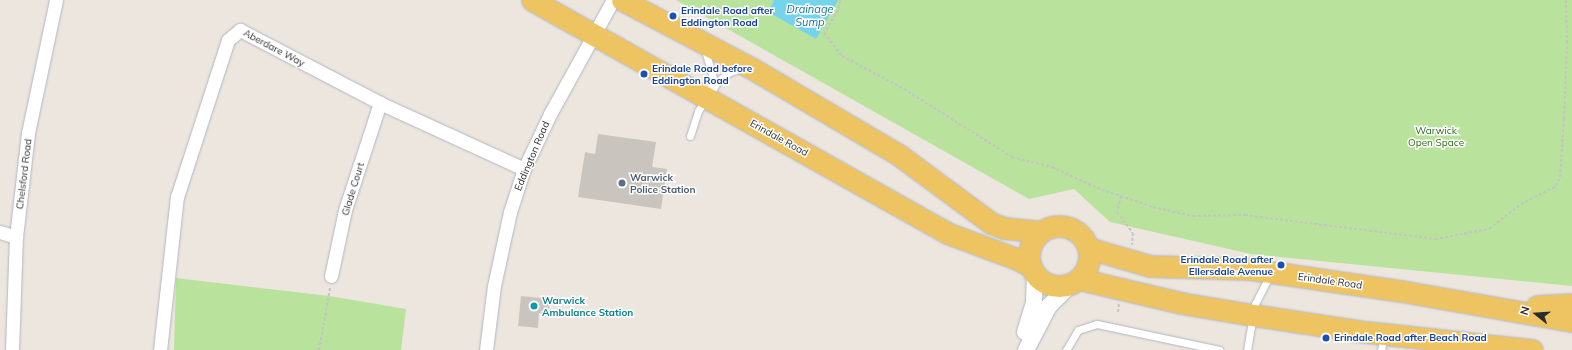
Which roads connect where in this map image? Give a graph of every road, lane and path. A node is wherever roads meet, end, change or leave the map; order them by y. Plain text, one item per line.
1 (56, 0) edge
2 (532, 0) edge
3 (613, 0) edge
4 (622, 0) edge
5 (840, 0) edge
6 (1566, 0) edge
7 (593, 34) junction
8 (700, 41) junction
9 (753, 69) junction
10 (706, 97) junction
11 (380, 103) junction
12 (690, 136) dead end
13 (524, 169) junction
14 (1121, 196) junction
15 (0, 232) edge
16 (1040, 232) junction
17 (16, 237) junction
18 (1132, 240) dead end
19 (1088, 248) junction
20 (1032, 271) junction
21 (1272, 272) junction
22 (331, 276) joint
23 (1074, 282) junction
24 (1442, 298) junction
25 (1572, 304) edge
26 (1253, 314) junction
27 (1572, 320) edge
28 (1383, 342) edge
29 (1428, 344) edge
30 (1497, 348) edge
31 (12, 350) edge
32 (160, 350) edge
33 (319, 350) edge
34 (486, 350) edge
35 (1016, 350) edge
36 (1026, 350) edge
37 (1066, 350) edge
38 (1219, 350) edge
39 (1247, 350) edge
40 (1532, 350) edge

1 - 17 street, Chelsford Road
2 - 7 main road, Erindale Road
3 - 7 street, Eddington Road
4 - 8 main road
5 - 14 path
6 - 14 path
7 - 10 main road, Erindale Road
7 - 13 street, Eddington Road
8 - 9 main road
8 - 10 lane
9 - 10 lane
9 - 16 main road
10 - 12 lane
10 - 20 main road, Erindale Road
11 - 13 street, Aberdare Way
11 - 22 street, Glade Court
11 - 32 street, Aberdare Way
13 - 34 street, Eddington Road
14 - 18 path
15 - 17 street
16 - 19 main road
16 - 20 main road
17 - 31 street, Chelsford Road
19 - 21 main road, Erindale Road
19 - 23 main road
20 - 23 main road, Erindale Road
20 - 35 street
21 - 24 main road, Erindale Road
21 - 26 lane
22 - 33 path
23 - 26 main road, Erindale Road
23 - 36 street
24 - 25 main road
24 - 27 main road, Erindale Road
26 - 28 main road, Erindale Road
26 - 39 lane
28 - 29 main road, Erindale Road
29 - 30 main road, Erindale Road
30 - 40 main road, Erindale Road
37 - 38 lane

